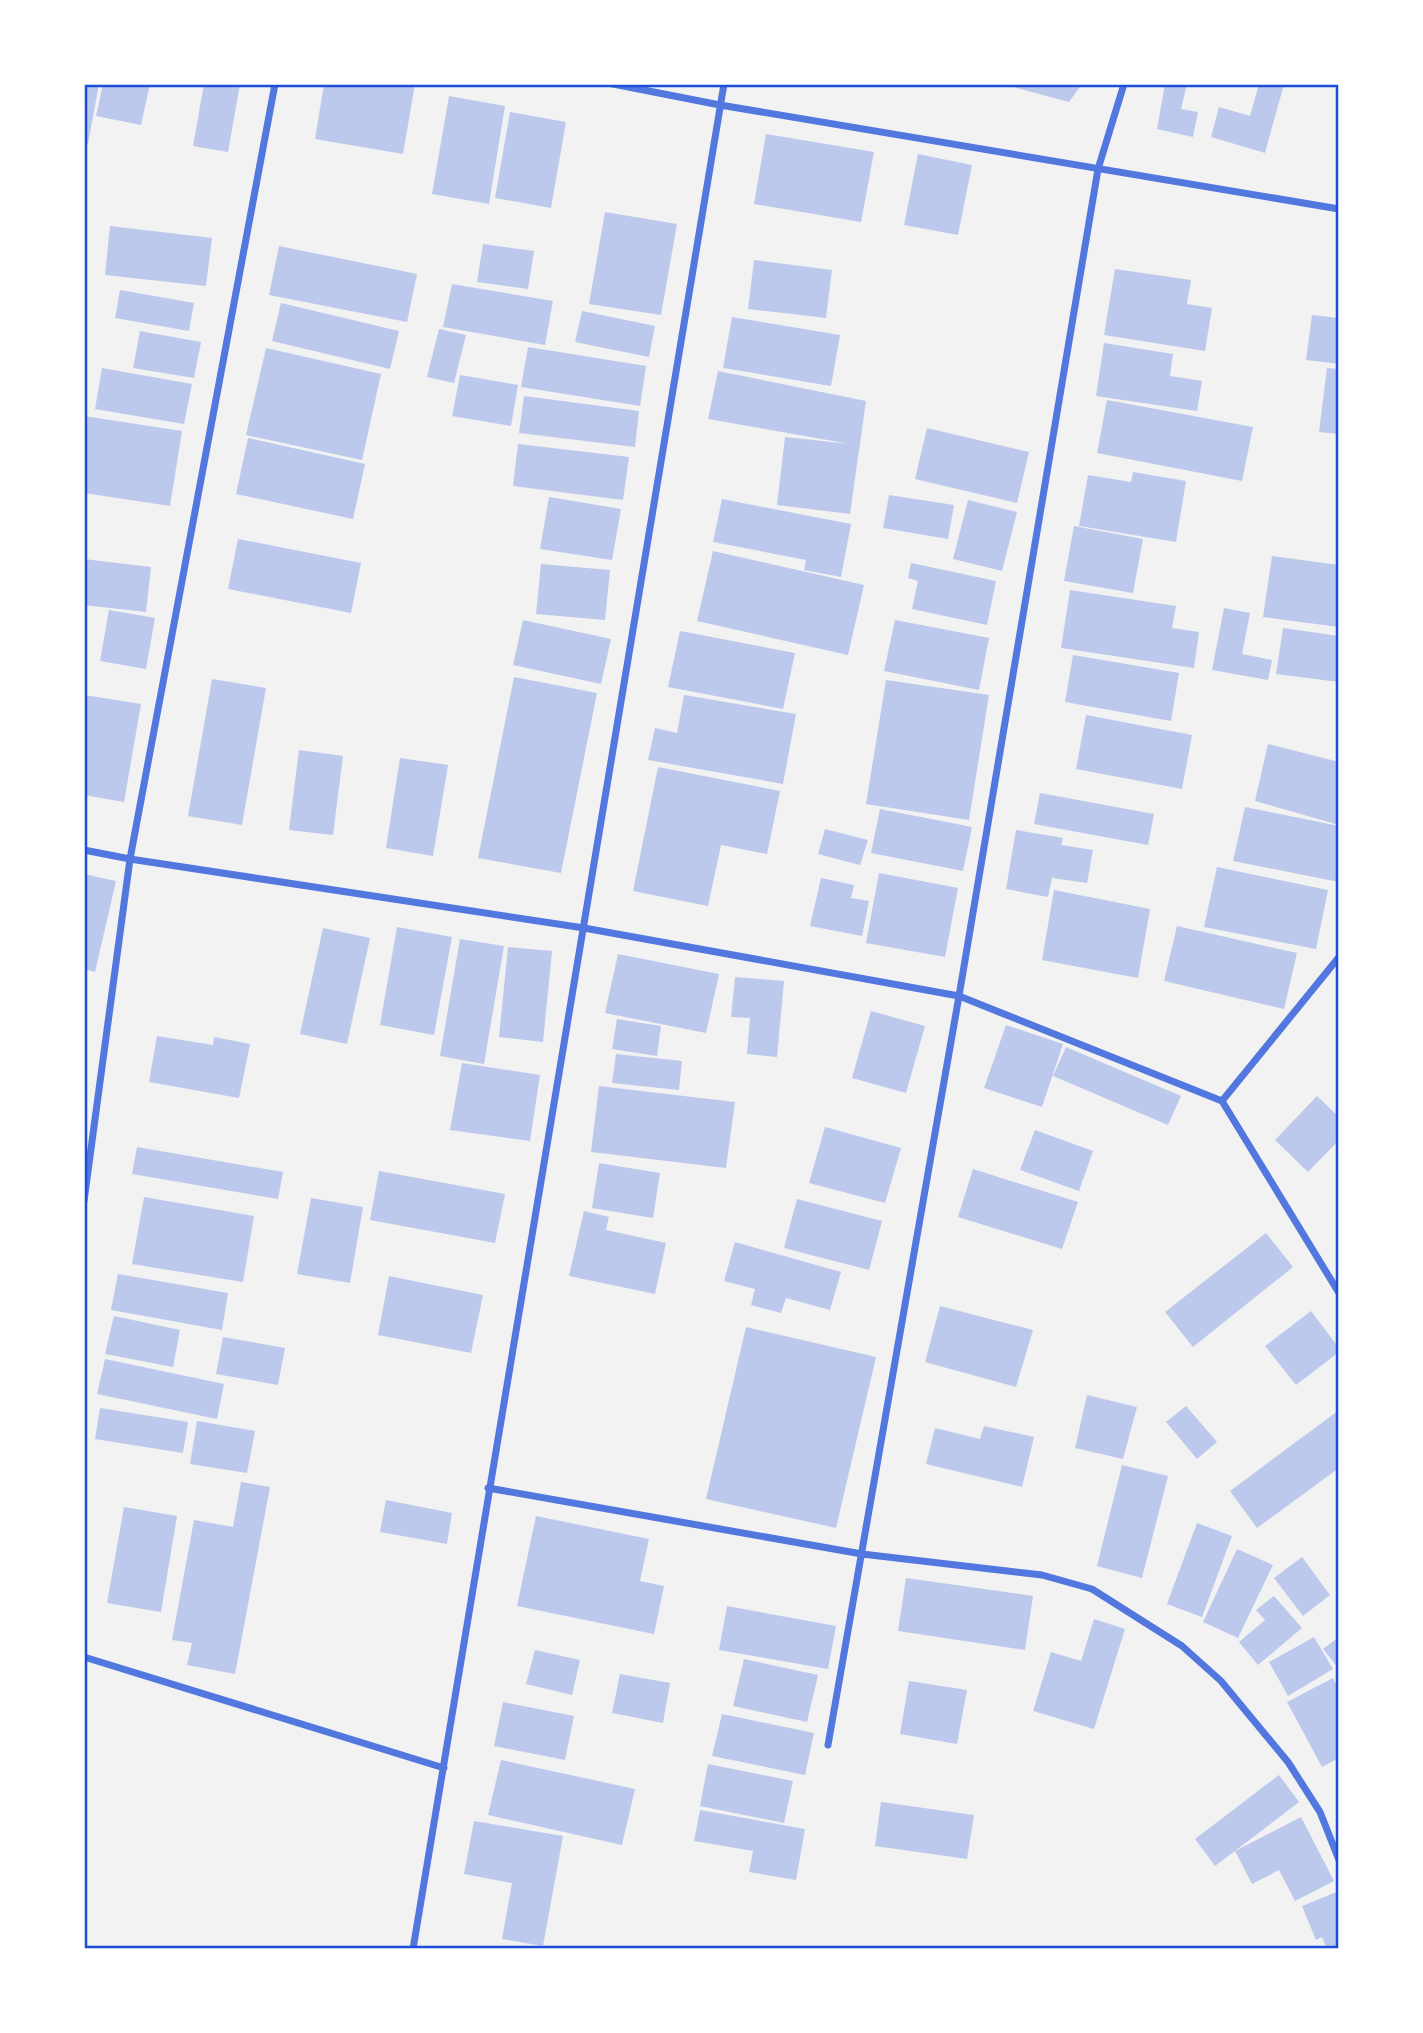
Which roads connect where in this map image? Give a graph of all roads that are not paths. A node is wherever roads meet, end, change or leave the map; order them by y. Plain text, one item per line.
1 (275, 84) edge
2 (614, 84) edge
3 (724, 84) edge
4 (1124, 84) edge
5 (720, 105) junction
6 (1098, 169) junction
7 (1339, 209) edge
8 (84, 850) edge
9 (130, 859) junction
10 (584, 928) junction
11 (1339, 957) edge
12 (960, 996) junction
13 (1222, 1101) junction
14 (84, 1201) edge
15 (1339, 1293) edge
16 (488, 1488) junction
17 (862, 1554) junction
18 (84, 1657) edge
19 (828, 1745) dead end
20 (444, 1768) junction
21 (1339, 1860) edge
22 (413, 1949) edge

1 - 9 street
2 - 5 street
3 - 5 street
4 - 6 street
5 - 6 street
5 - 10 street
6 - 7 street
6 - 12 street
8 - 9 street
9 - 10 street
9 - 14 street
10 - 12 street
10 - 16 street
11 - 13 street
12 - 13 street
12 - 17 street
13 - 15 street
16 - 17 street
16 - 20 street
17 - 19 street
17 - 21 street
18 - 20 street
20 - 22 street

